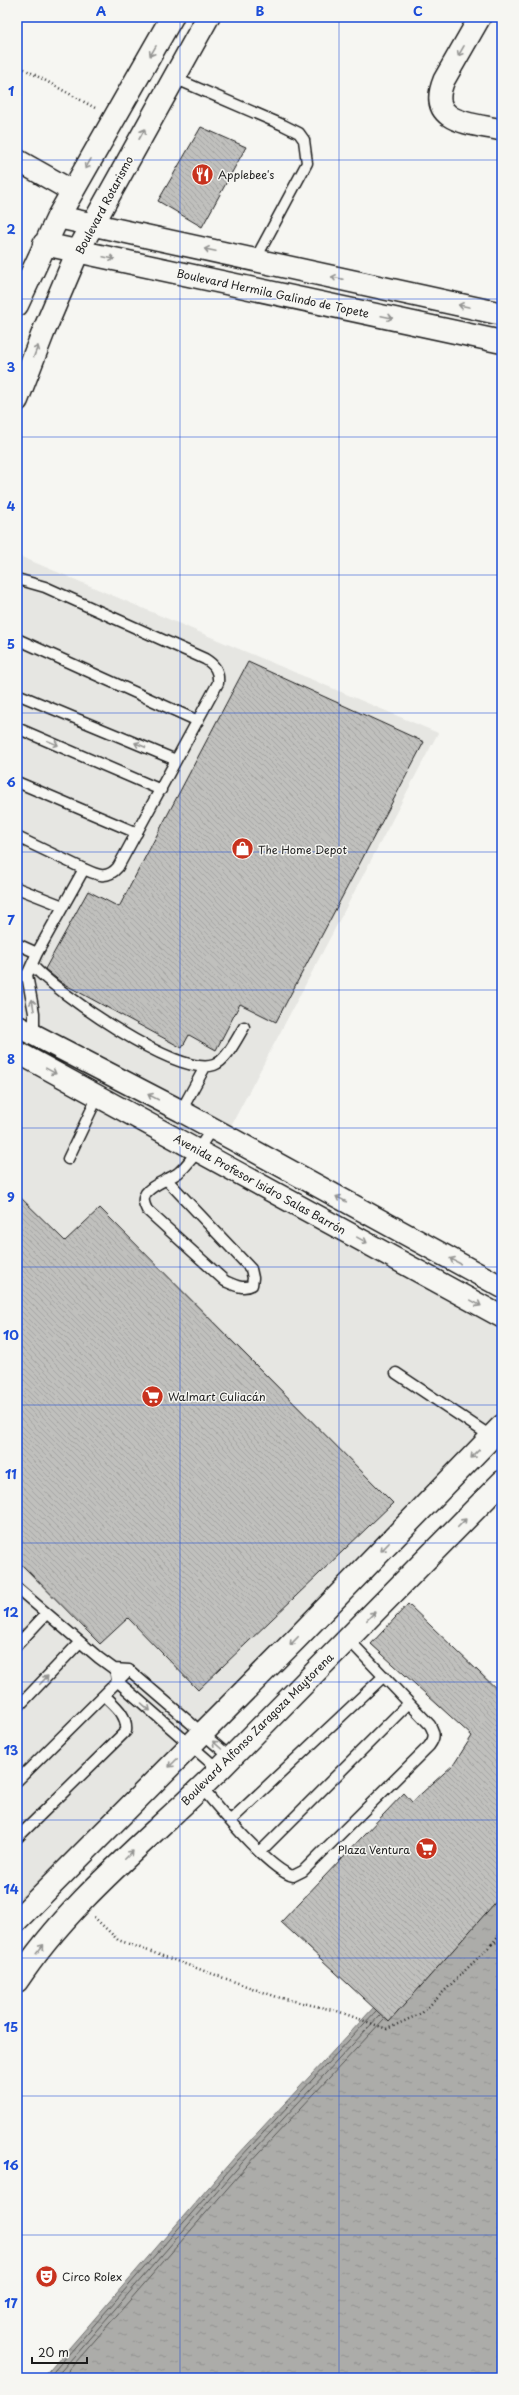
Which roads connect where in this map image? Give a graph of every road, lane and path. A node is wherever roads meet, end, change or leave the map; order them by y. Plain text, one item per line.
1 (172, 17) edge
2 (208, 17) edge
3 (480, 17) edge
4 (17, 65) edge
5 (174, 78) junction
6 (114, 119) junction
7 (502, 130) edge
8 (17, 160) edge
9 (72, 191) junction
10 (58, 217) junction
11 (91, 225) junction
12 (44, 244) junction
13 (78, 251) junction
14 (255, 260) junction
15 (17, 304) edge
16 (502, 314) edge
17 (502, 342) edge
18 (17, 400) edge
19 (17, 579) edge
20 (17, 639) edge
21 (17, 694) edge
22 (198, 721) junction
23 (17, 728) edge
24 (176, 760) junction
25 (17, 782) edge
26 (161, 790) junction
27 (137, 833) junction
28 (17, 837) edge
29 (84, 869) junction
30 (17, 888) edge
31 (63, 906) junction
32 (17, 944) edge
33 (37, 953) junction
34 (32, 965) junction
35 (22, 976) edge
36 (244, 1027) dead end
37 (25, 1030) edge
38 (17, 1052) edge
39 (205, 1067) junction
40 (98, 1096) junction
41 (181, 1111) junction
42 (212, 1129) junction
43 (197, 1149) junction
44 (68, 1159) dead end
45 (166, 1179) junction
46 (502, 1287) edge
47 (502, 1317) edge
48 (396, 1373) dead end
49 (497, 1432) edge
50 (502, 1482) edge
51 (17, 1588) edge
52 (46, 1614) junction
53 (348, 1639) junction
54 (79, 1643) junction
55 (17, 1645) edge
56 (114, 1669) junction
57 (129, 1670) junction
58 (384, 1676) junction
59 (117, 1681) junction
60 (104, 1695) junction
61 (409, 1703) junction
62 (17, 1708) edge
63 (197, 1740) junction
64 (224, 1764) junction
65 (17, 1781) edge
66 (200, 1786) junction
67 (231, 1820) junction
68 (17, 1838) edge
69 (260, 1852) junction
70 (81, 1904) junction
71 (17, 1920) edge
72 (502, 1932) edge
73 (502, 1940) edge
74 (492, 1944) junction
75 (17, 1981) edge

1 -> 6 street
2 - 5 street, Boulevard Rotarismo
3 -> 7 street
4 - 6 path
11 -> 5 street, Boulevard Rotarismo
5 - 14 lane
6 -> 9 street
8 - 9 street
9 - 10 street
10 - 11 street
10 - 12 street
11 - 13 street, Boulevard Rotarismo
14 -> 11 street
12 - 13 street, Boulevard Hermila Galindo de Topete
12 - 15 street
13 -> 17 street, Boulevard Hermila Galindo de Topete
18 -> 13 street, Boulevard Rotarismo
16 -> 14 street
19 - 22 lane
20 - 22 lane
24 -> 21 lane
22 - 24 lane
23 -> 26 lane
24 - 26 lane
25 - 27 lane
26 - 27 lane
27 - 29 lane
28 - 29 lane
29 - 31 lane
30 - 31 lane
31 - 33 lane
32 - 33 lane
33 - 34 lane
34 - 35 lane
34 - 39 lane
37 -> 35 lane
36 - 39 lane
41 -> 37 street
38 -> 40 street, Avenida Profesor Isidro Salas Barrón
39 - 41 lane
40 - 43 street, Avenida Profesor Isidro Salas Barrón
40 - 44 lane
41 - 42 street
42 - 43 lane
46 -> 42 street
43 - 45 lane
43 -> 47 street, Avenida Profesor Isidro Salas Barrón
45 - 45 lane
48 - 49 lane
49 -> 63 street
53 -> 50 street, Boulevard Alfonso Zaragoza Maytorena
51 - 52 lane
52 - 54 lane
52 - 55 lane
53 - 58 lane
53 - 64 street, Boulevard Alfonso Zaragoza Maytorena
54 - 56 lane
62 -> 54 lane
56 - 57 lane
56 - 59 lane
57 - 59 lane
57 - 63 lane
58 - 61 lane
58 - 67 lane
59 - 60 lane
59 -> 63 lane
60 - 65 lane
60 - 68 lane
61 - 69 lane
61 - 69 lane
64 -> 63 lane
63 - 64 lane
63 -> 71 street
64 - 66 street, Boulevard Alfonso Zaragoza Maytorena
66 - 67 lane
70 -> 66 street, Boulevard Alfonso Zaragoza Maytorena
67 - 69 lane
70 - 74 path
75 -> 70 street, Boulevard Alfonso Zaragoza Maytorena
72 - 74 path
73 - 74 path

